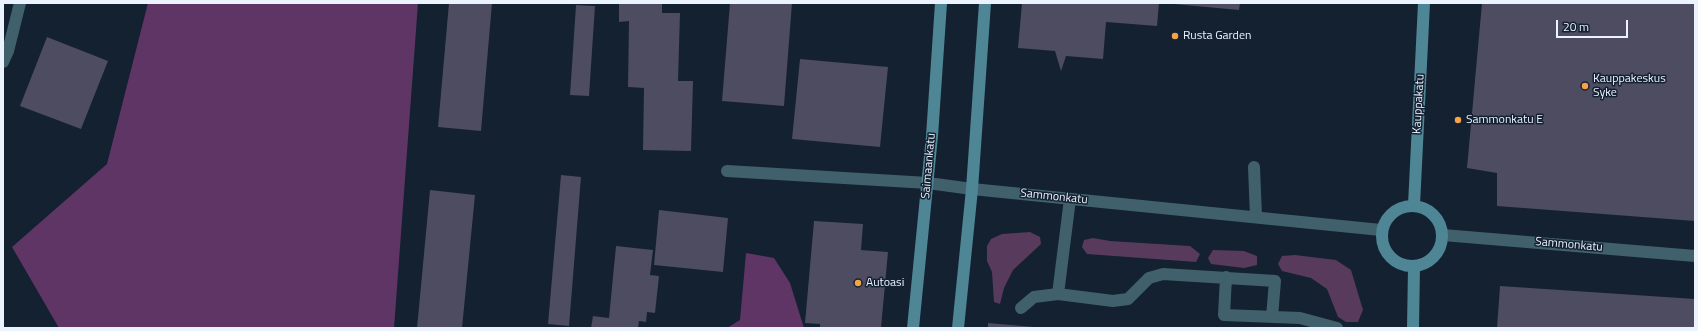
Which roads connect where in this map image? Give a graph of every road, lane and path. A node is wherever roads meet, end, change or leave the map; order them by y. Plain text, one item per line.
1 (20, 3) edge
2 (941, 3) edge
3 (985, 3) edge
4 (1424, 3) edge
5 (3, 62) edge
6 (1254, 167) dead end
7 (727, 170) dead end
8 (928, 183) junction
9 (972, 189) junction
10 (1070, 198) junction
11 (1414, 205) junction
12 (1256, 217) junction
13 (1381, 230) junction
14 (1443, 235) junction
15 (1695, 256) edge
16 (1414, 266) junction
17 (1226, 277) junction
18 (1058, 294) junction
19 (1021, 308) dead end
20 (1272, 318) junction
21 (913, 328) edge
22 (958, 328) edge
23 (1337, 328) edge
24 (1413, 328) edge

1 - 5 street
2 - 8 main road, Saimaankatu
3 - 9 main road
4 - 11 main road, Kauppakatu
6 - 12 street
7 - 8 street, Sammonkatu
8 - 9 street, Sammonkatu
8 - 21 main road, Saimaankatu
9 - 10 street, Sammonkatu
9 - 22 main road
10 - 12 street, Sammonkatu
10 - 18 street
11 - 13 main road
11 - 14 main road
12 - 13 street, Sammonkatu
13 - 16 main road
14 - 15 street, Sammonkatu
14 - 16 main road
16 - 24 main road
17 - 18 street
17 - 20 street
17 - 20 street
18 - 19 street
20 - 23 street

